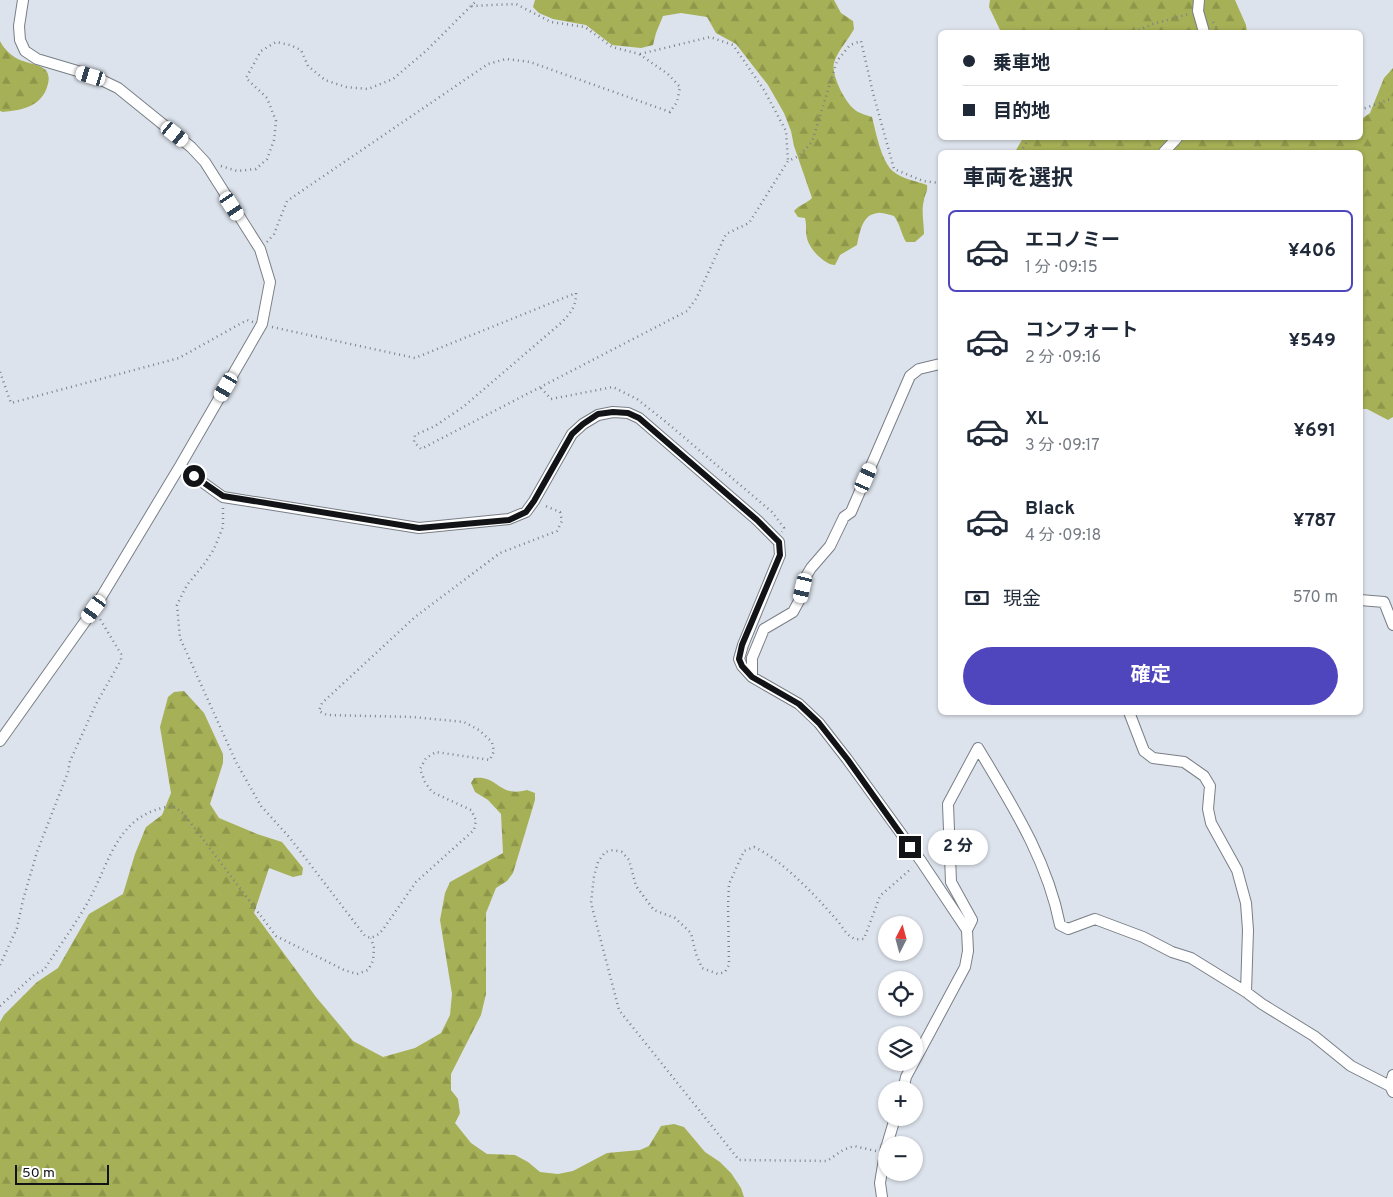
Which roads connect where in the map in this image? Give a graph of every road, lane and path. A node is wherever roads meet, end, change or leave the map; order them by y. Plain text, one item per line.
1 (23, 0) edge
2 (477, 0) edge
3 (1199, 0) edge
4 (470, 6) junction
5 (1198, 11) junction
6 (1139, 30) edge
7 (1203, 30) edge
8 (639, 54) junction
9 (1393, 98) edge
10 (1363, 109) edge
11 (1175, 140) edge
12 (1166, 150) edge
13 (788, 161) junction
14 (204, 162) junction
15 (938, 183) edge
16 (260, 249) junction
17 (262, 324) junction
18 (938, 364) edge
19 (0, 372) edge
20 (180, 466) junction
21 (223, 496) junction
22 (534, 501) junction
23 (1363, 600) edge
24 (94, 609) junction
25 (1393, 626) edge
26 (752, 677) junction
27 (1130, 715) edge
28 (0, 740) edge
29 (921, 861) junction
30 (967, 930) junction
31 (371, 938) junction
32 (0, 965) edge
33 (1246, 992) junction
34 (0, 1006) edge
35 (1393, 1075) edge
36 (905, 1081) edge
37 (1391, 1089) edge
38 (878, 1148) edge
39 (880, 1181) edge
40 (882, 1197) edge

1 - 14 street
2 - 4 path
3 - 5 street
4 - 8 path
4 - 14 path
5 - 6 path
5 - 7 street
8 - 13 path
8 - 16 path
9 - 10 path
11 - 12 street
13 - 15 path
13 - 17 path
14 - 16 street
16 - 17 street
17 - 19 path
17 - 20 street
18 - 26 street
20 - 21 street
20 - 24 street
21 - 22 street
21 - 31 path
22 - 26 street
22 - 31 path
23 - 25 street
24 - 28 street
24 - 32 path
26 - 29 street
27 - 33 street
29 - 30 street
29 - 38 path
30 - 33 street
30 - 36 street
31 - 34 path
33 - 37 street
35 - 37 street
39 - 40 street

